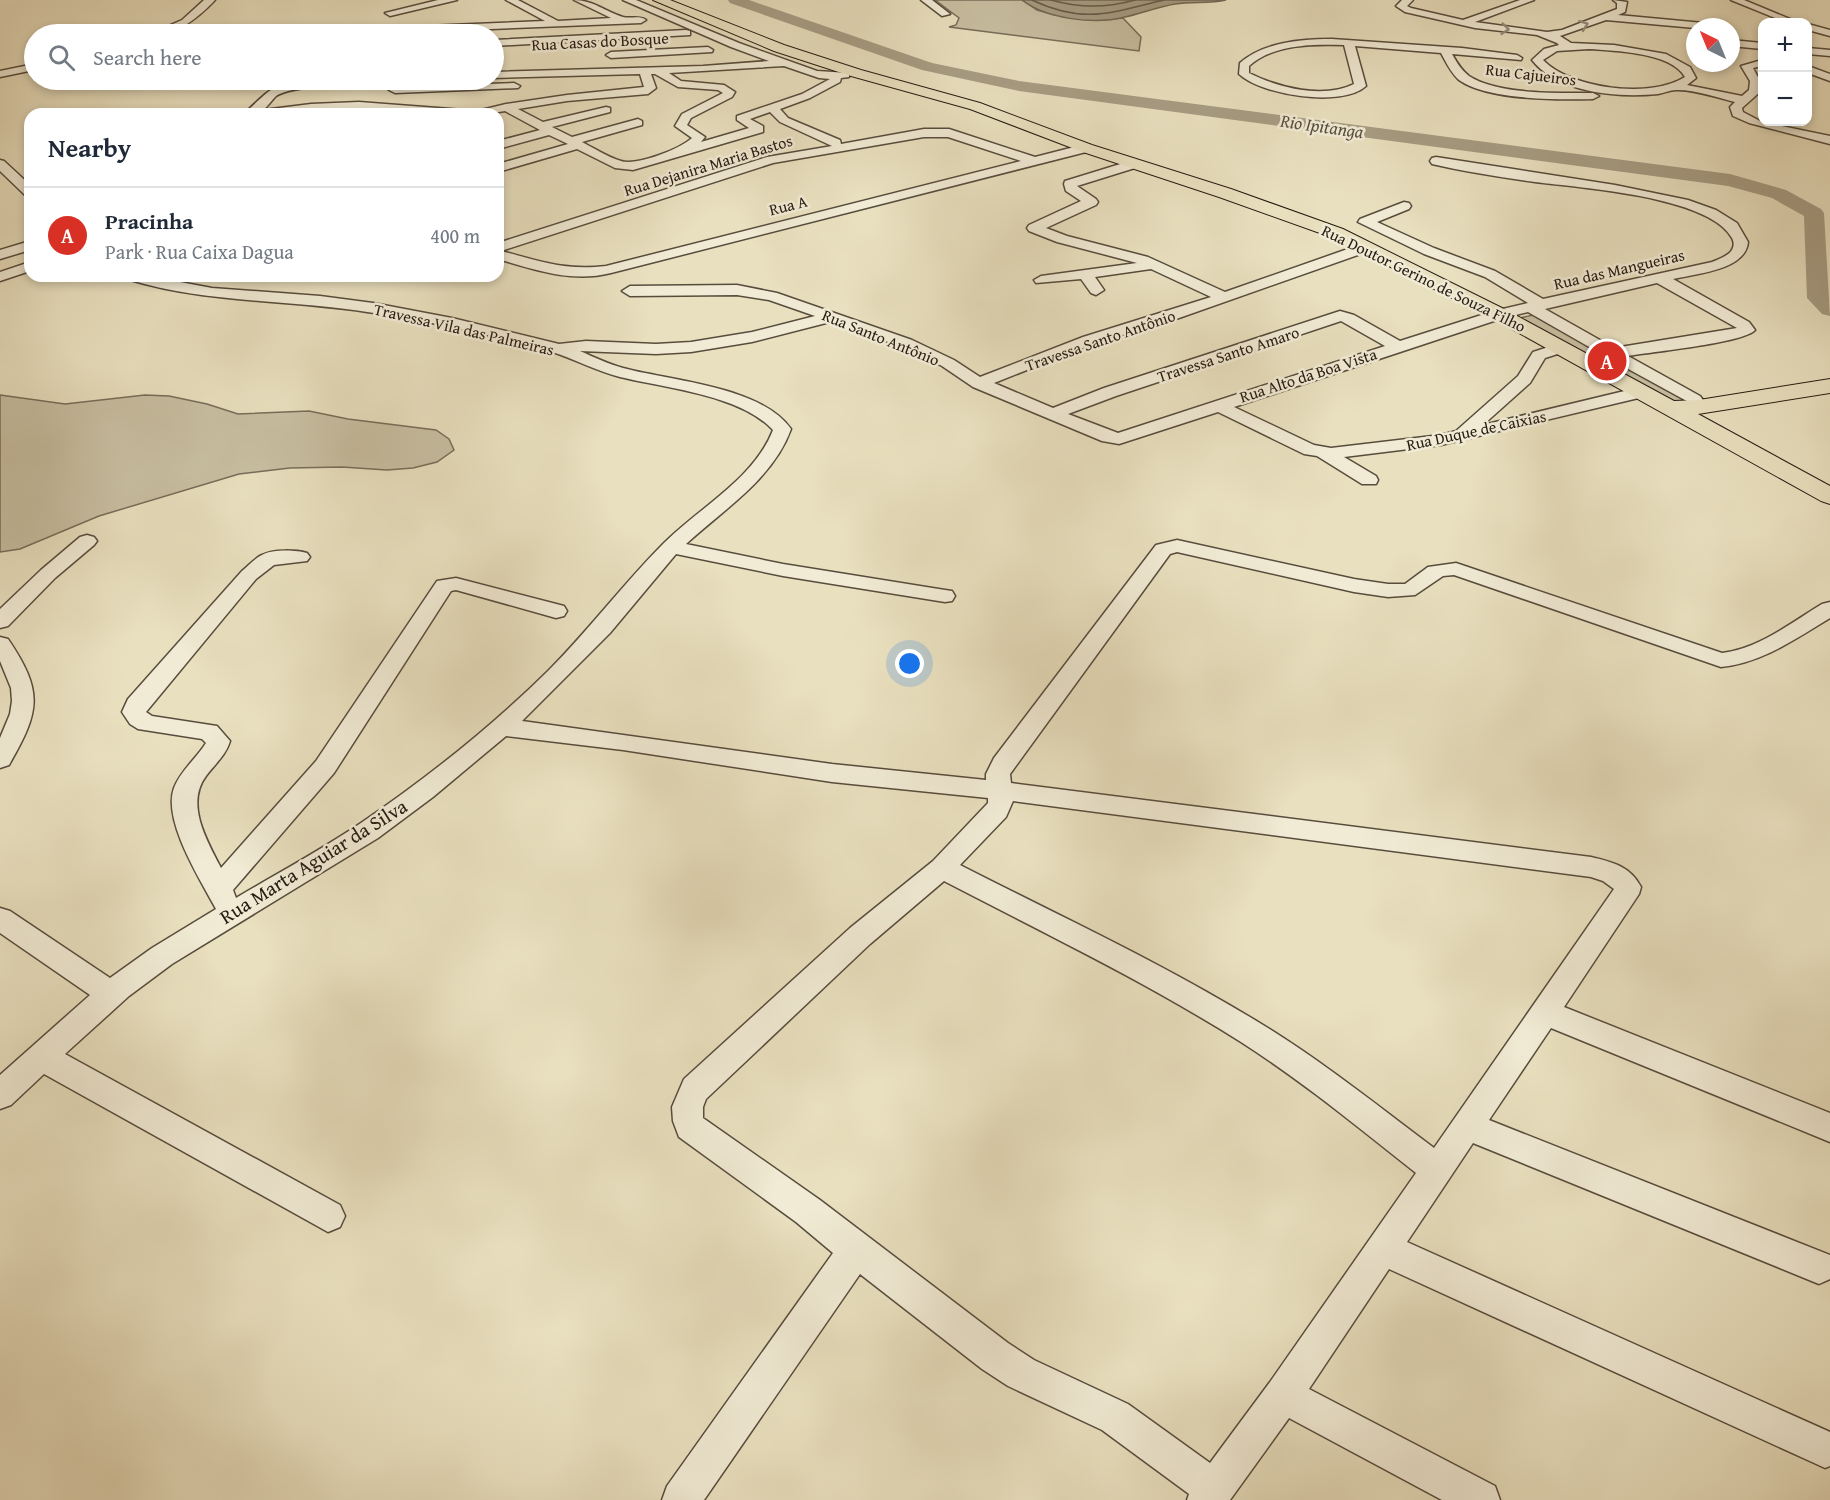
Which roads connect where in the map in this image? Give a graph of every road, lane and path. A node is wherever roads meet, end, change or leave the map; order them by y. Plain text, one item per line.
1 (210, 0) edge
2 (511, 0) edge
3 (579, 0) edge
4 (628, 0) edge
5 (659, 0) edge
6 (926, 0) edge
7 (1408, 0) edge
8 (1529, 0) edge
9 (1618, 0) edge
10 (1736, 0) edge
11 (447, 1) edge
12 (390, 13) dead end
13 (945, 14) dead end
14 (1608, 16) junction
15 (1782, 18) edge
16 (622, 20) junction
17 (641, 20) dead end
18 (555, 23) junction
19 (1463, 23) junction
20 (180, 24) edge
21 (480, 24) edge
22 (1686, 24) edge
23 (504, 25) edge
24 (1812, 28) edge
25 (686, 33) dead end
26 (1564, 33) junction
27 (1830, 33) edge
28 (1546, 35) junction
29 (504, 42) edge
30 (1349, 43) junction
31 (1740, 44) edge
32 (1587, 46) junction
33 (1758, 46) edge
34 (1569, 47) junction
35 (708, 50) dead end
36 (1444, 50) junction
37 (1812, 52) edge
38 (1830, 54) edge
39 (1656, 55) junction
40 (601, 56) dead end
41 (1517, 57) dead end
42 (783, 63) junction
43 (1758, 64) edge
44 (24, 69) edge
45 (644, 70) junction
46 (657, 70) junction
47 (611, 71) junction
48 (1812, 71) edge
49 (856, 73) junction
50 (0, 74) edge
51 (504, 75) edge
52 (835, 76) junction
53 (1830, 78) edge
54 (1684, 85) junction
55 (504, 86) edge
56 (685, 86) junction
57 (282, 90) edge
58 (1593, 91) junction
59 (1746, 98) junction
60 (642, 102) dead end
61 (506, 107) junction
62 (259, 108) edge
63 (313, 108) edge
64 (398, 108) edge
65 (502, 108) edge
66 (773, 108) junction
67 (606, 110) dead end
68 (638, 123) dead end
69 (546, 129) junction
70 (1830, 140) edge
71 (504, 143) edge
72 (575, 143) junction
73 (836, 143) dead end
74 (1086, 148) junction
75 (667, 156) junction
76 (1035, 161) junction
77 (1436, 161) dead end
78 (0, 164) edge
79 (1134, 164) junction
80 (504, 166) edge
81 (12, 174) junction
82 (24, 174) edge
83 (24, 186) edge
84 (1404, 206) dead end
85 (504, 246) edge
86 (1367, 247) junction
87 (24, 248) edge
88 (0, 255) edge
89 (504, 257) edge
90 (1156, 265) junction
91 (24, 268) edge
92 (1087, 274) junction
93 (0, 277) edge
94 (1660, 278) junction
95 (1041, 280) dead end
96 (152, 282) edge
97 (1096, 290) dead end
98 (630, 291) dead end
99 (1221, 296) junction
100 (1536, 306) junction
101 (1499, 314) junction
102 (833, 316) junction
103 (1397, 346) junction
104 (1561, 348) junction
105 (559, 349) junction
106 (1613, 353) junction
107 (1585, 361) junction
108 (979, 384) junction
109 (1830, 386) edge
110 (1641, 392) junction
111 (1217, 405) junction
112 (1696, 409) junction
113 (1054, 413) junction
114 (782, 429) joint
115 (1460, 435) junction
116 (1119, 439) joint
117 (1317, 452) junction
118 (1369, 480) dead end
119 (1830, 496) edge
120 (87, 541) dead end
121 (671, 547) junction
122 (300, 557) dead end
123 (945, 596) dead end
124 (1830, 609) edge
125 (556, 611) dead end
126 (0, 621) edge
127 (0, 644) edge
128 (502, 728) junction
129 (0, 759) edge
130 (999, 789) junction
131 (942, 868) junction
132 (219, 888) junction
133 (231, 913) junction
134 (0, 919) edge
135 (111, 994) junction
136 (1546, 1013) junction
137 (42, 1057) junction
138 (0, 1095) edge
139 (1469, 1127) junction
140 (1830, 1128) edge
141 (1438, 1171) junction
142 (328, 1216) dead end
143 (1383, 1249) junction
144 (856, 1250) junction
145 (1820, 1267) dead end
146 (1284, 1395) junction
147 (1825, 1449) dead end
148 (1210, 1494) edge
149 (681, 1500) edge
150 (1481, 1500) edge

1 - 20 street
2 - 18 street
3 - 16 street, Rua Casas do Bosque
4 - 42 street, Rua Doutor Gerino de Souza Filho
5 - 49 main road, Rua Doutor Gerino de Souza Filho
6 - 13 street
7 - 19 street
8 - 19 street
9 - 14 street
10 - 15 street
11 - 12 street
11 - 21 street
14 - 22 street
26 -> 14 street
16 - 17 street
16 - 18 street
18 - 23 street
19 -> 28 street
24 - 27 street
25 - 29 street
26 - 28 street
26 - 32 street
28 - 34 street
30 - 30 street
30 - 36 street
31 - 33 street
32 - 34 street
32 - 39 street
32 - 39 street
34 - 58 street
35 - 40 street, Rua Casas do Bosque
36 - 41 street
36 - 58 street, Rua Cajueiros
37 - 38 street
39 - 54 street
42 - 46 street
42 - 52 street, Rua Doutor Gerino de Souza Filho
43 - 59 street
44 - 50 street
45 - 46 street
45 - 47 street
45 - 61 street
46 - 56 street
47 - 51 street
47 - 55 street
48 - 53 street
49 - 52 street, Rua Doutor Gerino de Souza Filho
49 - 74 main road, Rua Doutor Gerino de Souza Filho
52 - 66 street
54 - 58 street
54 - 59 street
56 - 60 street
56 - 75 street
57 - 62 street
59 - 70 street
61 - 65 street
61 - 69 street
63 - 64 street
66 - 73 street
66 - 75 street
67 - 69 street
68 - 72 street
69 - 71 street
69 - 72 street
72 - 75 street
72 - 80 street
74 - 76 street, Rua A
74 - 79 main road, Rua Doutor Gerino de Souza Filho
76 - 85 street, Rua Dejanira Maria Bastos
76 - 89 street, Rua A
77 - 94 street, Rua das Mangueiras
78 - 81 street
79 - 86 main road, Rua Doutor Gerino de Souza Filho
79 - 90 street
81 - 82 street
81 - 83 street
84 - 100 street
86 - 99 street, Travessa Santo Antônio
86 - 101 main road, Rua Doutor Gerino de Souza Filho
87 - 88 street
90 - 92 street
90 - 99 street
91 - 93 street
92 - 95 street
92 - 97 street
94 - 100 street, Rua das Mangueiras
94 - 106 street
96 - 105 street, Travessa Vila das Palmeiras
98 - 102 street, Rua Santo Antônio
99 - 108 street, Travessa Santo Antônio
100 - 101 street, Rua das Mangueiras
100 - 106 street
101 - 103 street, Rua Alto da Boa Vista
101 - 104 main road, Rua Doutor Gerino de Souza Filho
102 - 105 street
102 - 108 street, Rua Santo Antônio
103 - 111 street, Rua Alto da Boa Vista
103 - 113 street, Travessa Santo Amaro
104 - 107 main road, Rua Doutor Gerino de Souza Filho
104 - 115 street
105 - 114 street, Travessa Vila das Palmeiras
106 - 107 street
106 - 112 street
107 - 110 main road, Rua Doutor Gerino de Souza Filho
108 - 113 street, Rua Santo Antônio
109 - 112 main road
110 - 112 main road, Rua Doutor Gerino de Souza Filho
110 - 115 street, Rua Duque de Caixias
111 - 116 street, Rua Alto da Boa Vista
111 - 117 street
112 - 119 main road
113 - 116 street, Rua Santo Antônio
114 - 121 street, Rua Marta Aguiar da Silva
115 - 117 street, Rua Duque de Caixias
117 - 118 street
120 - 126 street
121 - 123 street
121 - 128 street, Rua Marta Aguiar da Silva
122 - 132 street
124 - 130 street
125 - 132 street
127 - 129 street
128 - 130 street
128 - 133 street, Rua Marta Aguiar da Silva
130 - 131 street
130 - 136 street
131 - 141 street
131 - 144 street
132 - 133 street
133 - 135 street, Rua Marta Aguiar da Silva
134 - 135 street
135 - 137 street, Rua Marta Aguiar da Silva
136 - 139 street
136 - 140 street
137 - 138 street, Rua Marta Aguiar da Silva
137 - 142 street
139 - 141 street
139 - 145 street
141 - 143 street
143 - 146 street
143 - 147 street
144 - 148 street
144 - 149 street
146 - 148 street
146 - 150 street

